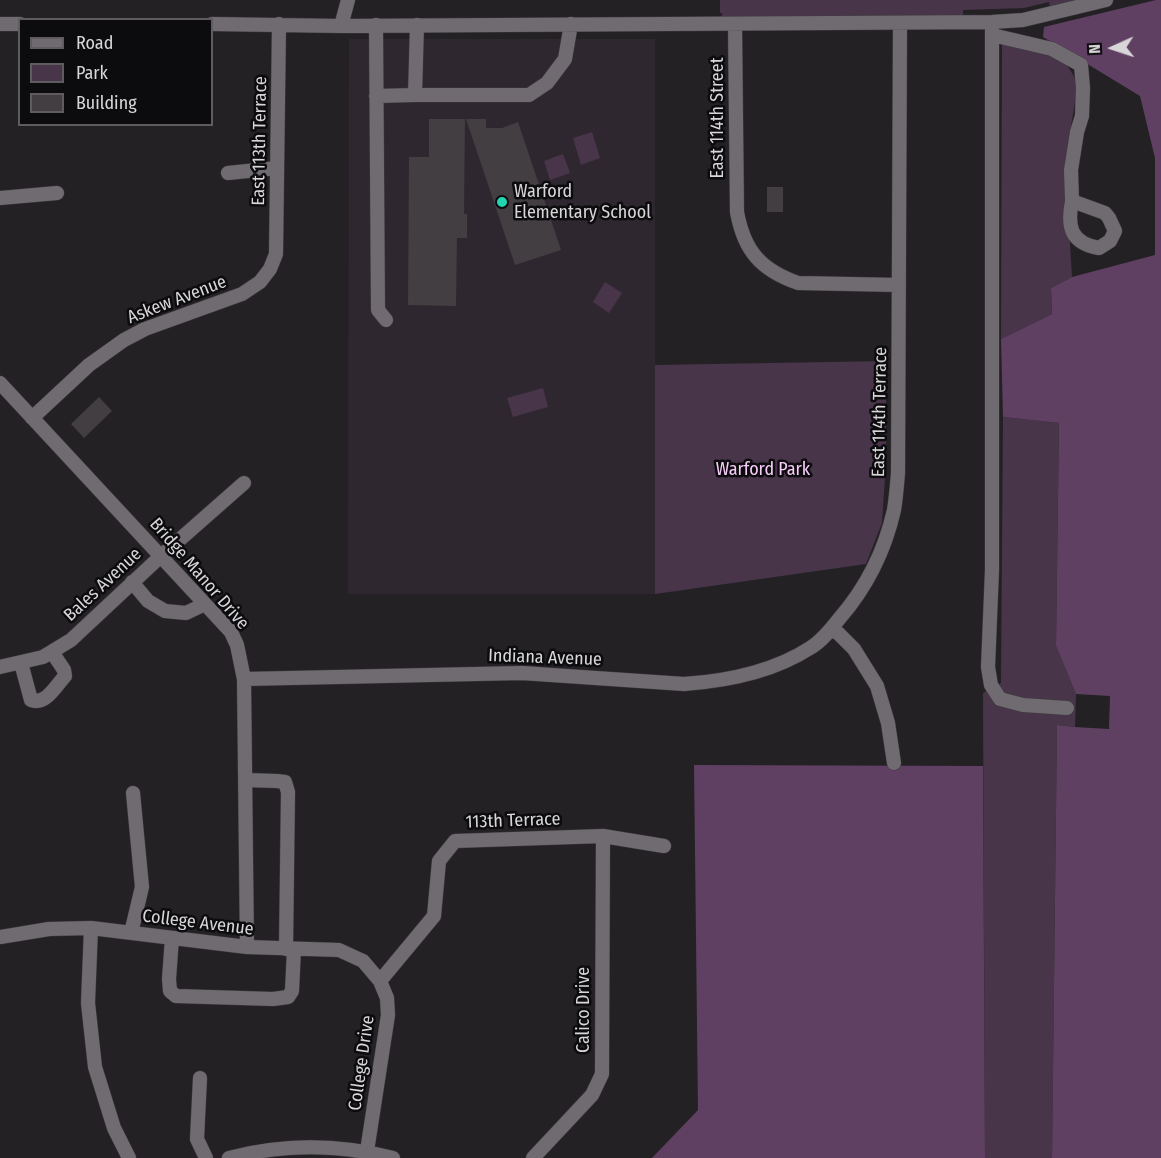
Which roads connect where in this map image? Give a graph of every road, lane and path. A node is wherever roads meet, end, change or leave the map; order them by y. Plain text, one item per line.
1 (348, 0) edge
2 (1106, 0) edge
3 (0, 24) edge
4 (18, 24) edge
5 (213, 24) edge
6 (279, 24) junction
7 (571, 24) junction
8 (735, 24) junction
9 (900, 24) junction
10 (376, 25) junction
11 (417, 25) junction
12 (341, 26) junction
13 (992, 28) junction
14 (415, 95) junction
15 (376, 96) junction
16 (277, 168) junction
17 (228, 173) dead end
18 (57, 193) dead end
19 (0, 198) edge
20 (1072, 201) dead end
21 (274, 259) joint
22 (899, 285) junction
23 (386, 320) dead end
24 (0, 383) edge
25 (32, 418) junction
26 (244, 483) dead end
27 (160, 556) junction
28 (132, 582) junction
29 (205, 604) junction
30 (830, 630) junction
31 (52, 651) junction
32 (21, 663) junction
33 (0, 667) edge
34 (244, 679) junction
35 (1067, 708) dead end
36 (894, 763) dead end
37 (245, 780) junction
38 (133, 793) dead end
39 (603, 836) junction
40 (664, 846) dead end
41 (91, 928) junction
42 (131, 933) junction
43 (0, 937) edge
44 (172, 938) junction
45 (247, 947) junction
46 (290, 949) junction
47 (380, 981) junction
48 (200, 1078) dead end
49 (367, 1151) junction
50 (129, 1158) edge
51 (206, 1158) edge
52 (229, 1158) edge
53 (393, 1158) edge
54 (533, 1158) edge

1 - 12 street
2 - 13 street
3 - 4 street
5 - 6 street
6 - 12 street
6 - 16 street, East 113th Terrace
7 - 8 street
7 - 11 street
7 - 14 street
8 - 9 street
8 - 22 street, East 114th Street
9 - 13 street
9 - 22 street, East 114th Terrace
10 - 11 street
10 - 12 street
10 - 15 street
11 - 14 street
13 - 20 street
13 - 35 street
14 - 15 street
15 - 23 street
16 - 17 street
16 - 21 street, East 113th Terrace
18 - 19 street
21 - 25 street, Askew Avenue
22 - 30 street, East 114th Terrace
24 - 25 street, Bridge Manor Drive
25 - 27 street, Bridge Manor Drive
26 - 27 street, Bales Avenue
27 - 28 street, Bales Avenue
27 - 29 street, Bridge Manor Drive
28 - 29 street
28 - 31 street, Bales Avenue
29 - 34 street, Bridge Manor Drive
30 - 34 street, Indiana Avenue
30 - 36 street
31 - 32 street, Bales Avenue
31 - 32 street
32 - 33 street, Bales Avenue
34 - 37 street, Bridge Manor Drive
37 - 45 street, Bridge Manor Drive
37 - 46 street
38 - 42 street
39 - 40 street, 113th Terrace
39 - 47 street, 113th Terrace
39 - 54 street, Calico Drive
41 - 42 street, College Avenue
41 - 43 street, College Avenue
41 - 50 street
42 - 44 street, College Avenue
44 - 45 street, College Avenue
44 - 46 street
45 - 46 street, College Avenue
46 - 47 street, College Avenue
47 - 49 street, College Drive
48 - 51 street
49 - 52 street
49 - 53 street

